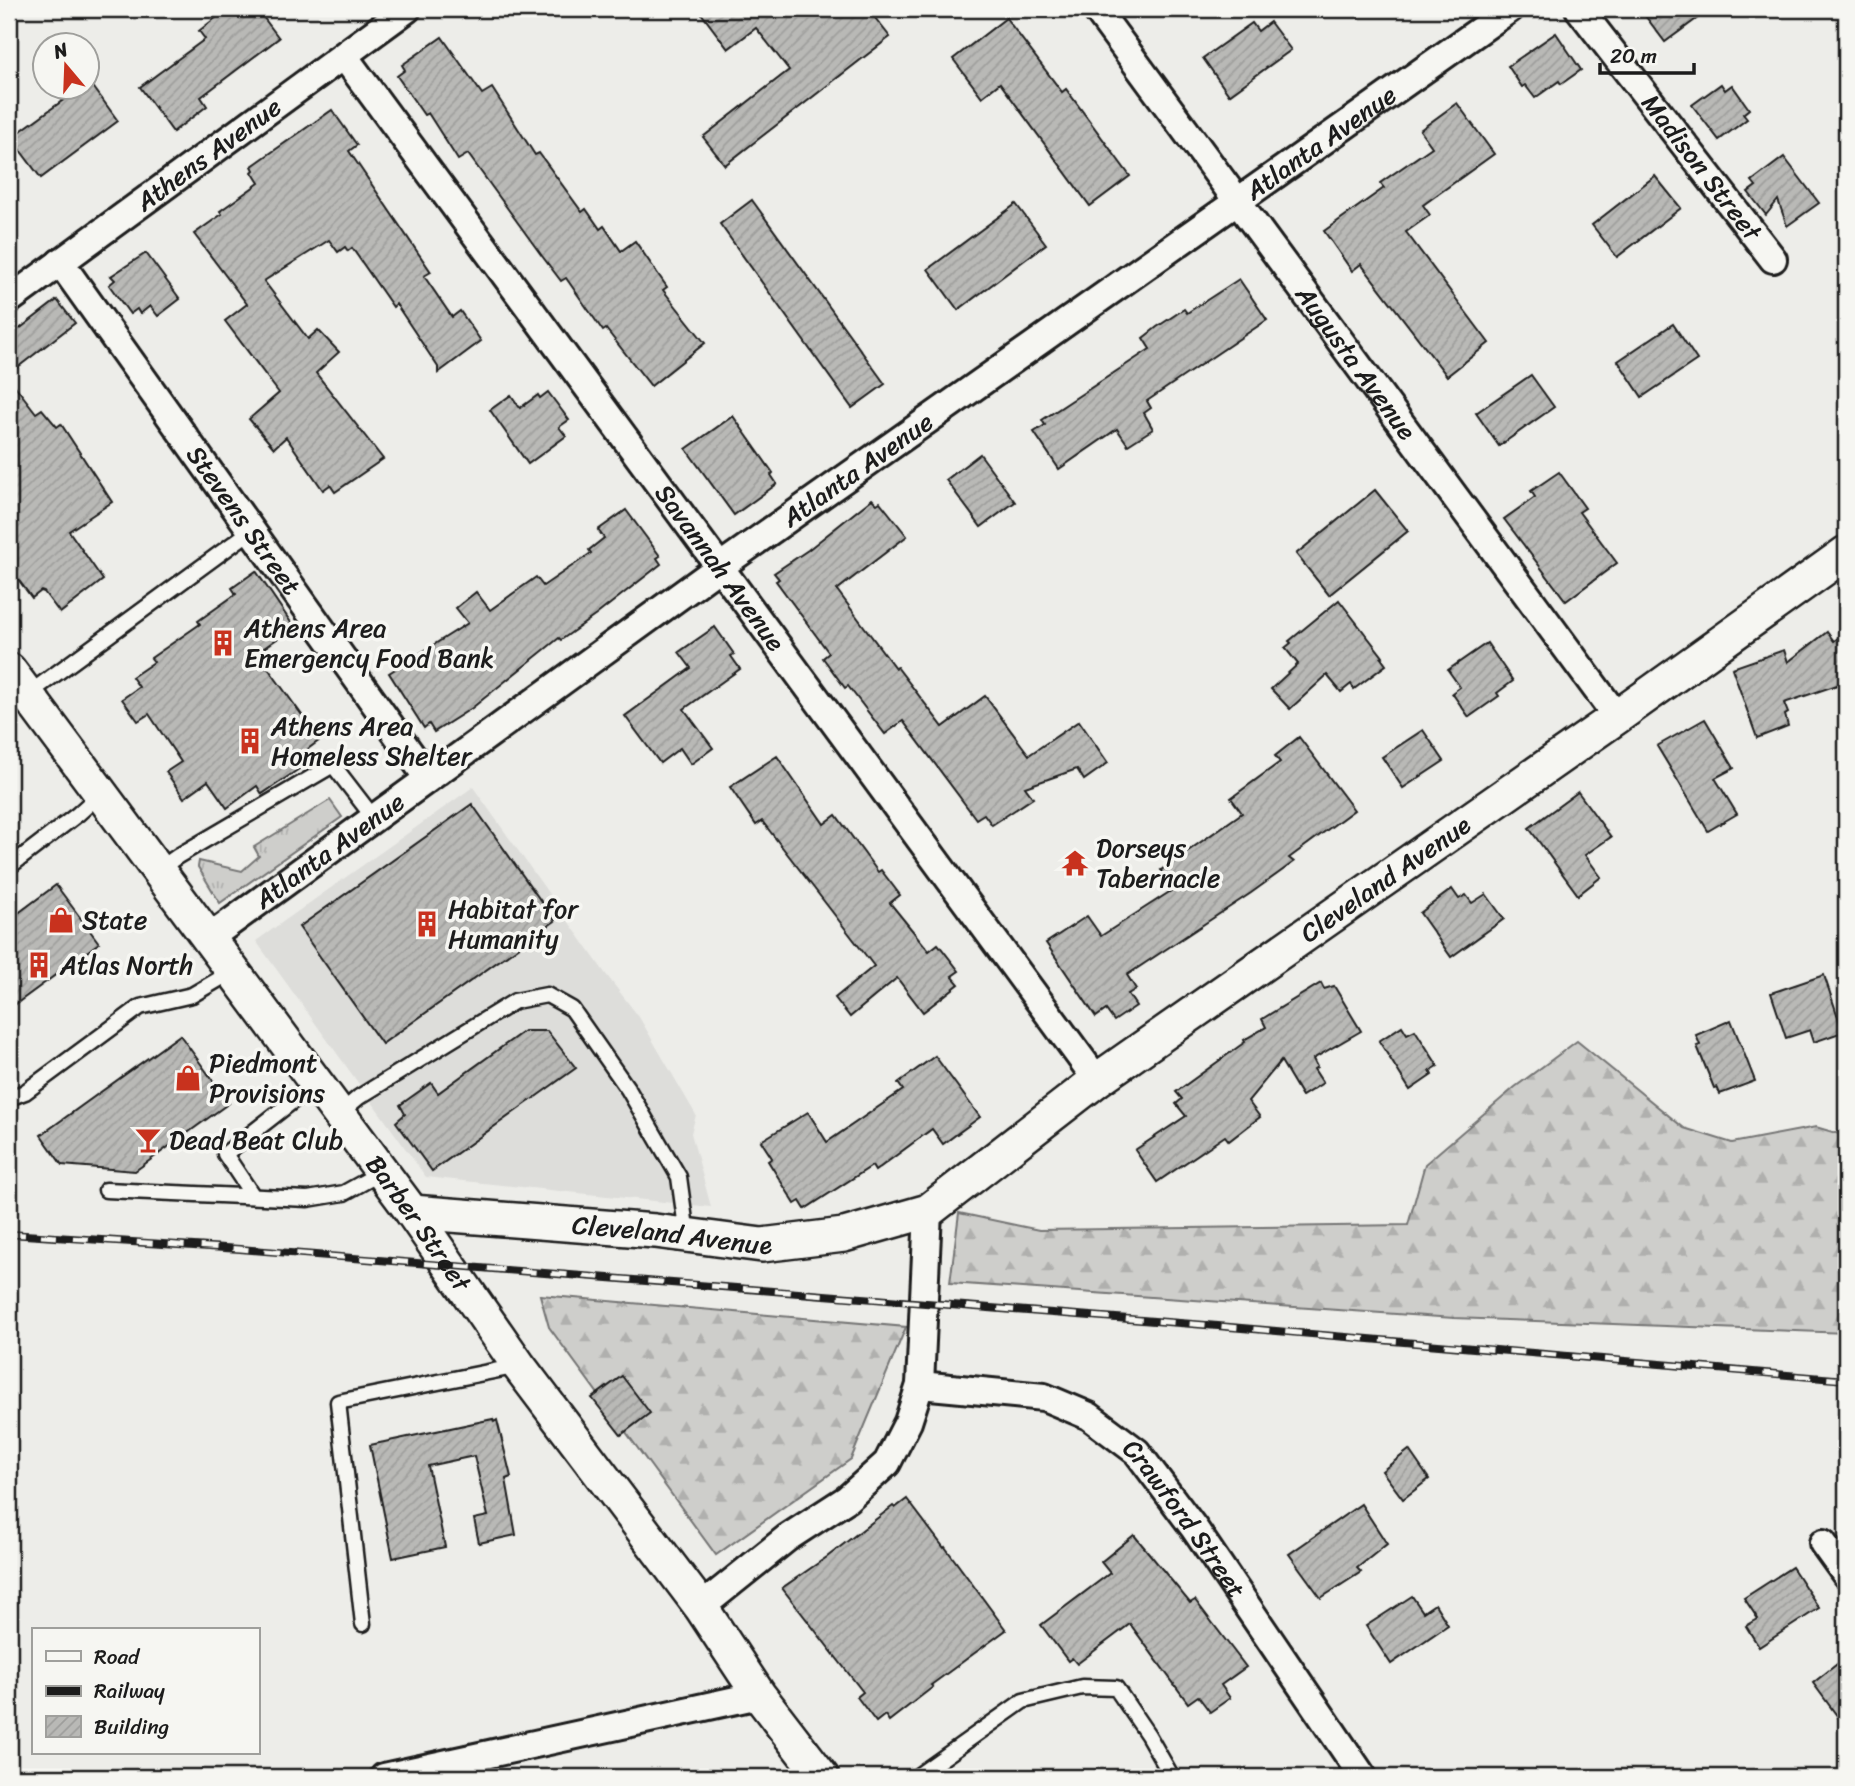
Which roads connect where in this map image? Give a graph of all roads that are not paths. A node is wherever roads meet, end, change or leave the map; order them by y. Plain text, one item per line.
1 (407, 9) edge
2 (1096, 9) edge
3 (1510, 9) edge
4 (1579, 9) edge
5 (344, 56) junction
6 (1237, 200) junction
7 (1773, 259) dead end
8 (60, 262) junction
9 (9, 300) edge
10 (252, 530) junction
11 (1846, 552) edge
12 (720, 566) junction
13 (18, 683) edge
14 (1616, 717) junction
15 (427, 777) junction
16 (100, 794) junction
17 (373, 817) junction
18 (9, 867) edge
19 (158, 870) junction
20 (209, 938) junction
21 (233, 971) junction
22 (1097, 1080) junction
23 (316, 1083) junction
24 (9, 1098) edge
25 (339, 1114) junction
26 (382, 1172) junction
27 (106, 1190) dead end
28 (253, 1196) junction
29 (928, 1211) junction
30 (412, 1212) junction
31 (687, 1235) junction
32 (519, 1366) junction
33 (920, 1385) junction
34 (1823, 1543) dead end
35 (1846, 1575) edge
36 (701, 1607) junction
37 (363, 1624) dead end
38 (759, 1695) junction
39 (384, 1777) edge
40 (822, 1777) edge
41 (916, 1777) edge
42 (1172, 1777) edge
43 (1363, 1777) edge

1 - 5 street, Athens Avenue
2 - 6 street, Augusta Avenue
3 - 6 street, Atlanta Avenue
4 - 7 street, Madison Street
5 - 8 street, Athens Avenue
5 - 12 street, Savannah Avenue
6 - 12 street, Atlanta Avenue
6 - 14 street, Augusta Avenue
8 - 9 street, Athens Avenue
8 - 10 street, Stevens Street
10 - 13 lane
10 - 15 street, Stevens Street
11 - 14 street, Cleveland Avenue
12 - 15 street, Atlanta Avenue
12 - 22 street, Savannah Avenue
13 - 16 street, Barber Street
14 - 22 street, Cleveland Avenue
15 - 17 street, Atlanta Avenue
16 - 18 lane
16 - 19 street, Barber Street
17 - 19 lane
17 - 20 street, Atlanta Avenue
19 - 20 street, Barber Street
20 - 21 street, Barber Street
21 - 23 street, Barber Street
21 - 24 lane
22 - 29 street, Cleveland Avenue
23 - 25 street, Barber Street
23 - 28 lane
25 - 26 street, Barber Street
25 - 31 lane
26 - 28 lane
26 - 30 street, Barber Street
27 - 28 lane
29 - 31 street, Cleveland Avenue
29 - 33 street
30 - 31 street, Cleveland Avenue
30 - 32 street, Barber Street
32 - 36 street, Barber Street
32 - 37 lane
33 - 36 street
33 - 43 street, Crawford Street
34 - 35 street
36 - 38 street, Barber Street
38 - 39 street
38 - 40 street, Barber Street
41 - 42 lane

